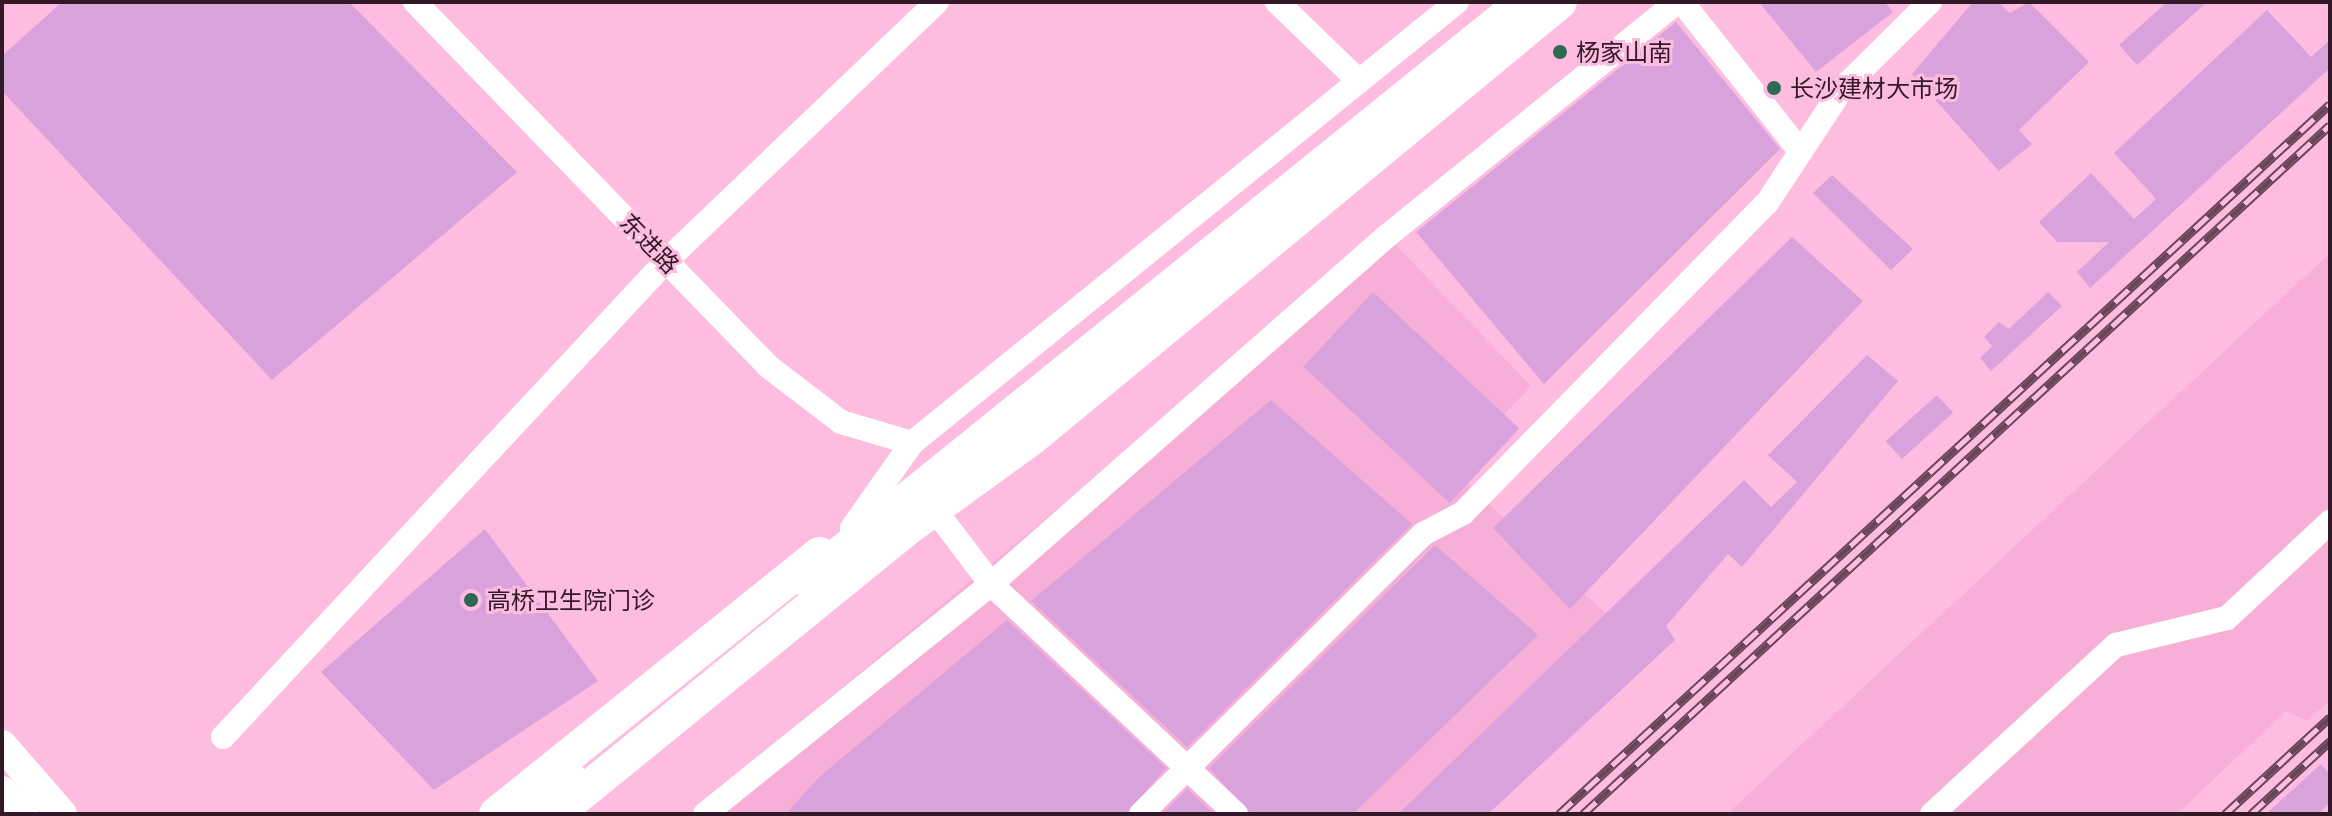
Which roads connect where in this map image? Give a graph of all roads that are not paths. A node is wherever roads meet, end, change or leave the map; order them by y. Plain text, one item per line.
1 (415, 2) edge
2 (937, 2) edge
3 (1277, 2) edge
4 (1457, 2) edge
5 (1523, 2) edge
6 (1560, 2) edge
7 (1680, 2) edge
8 (1930, 2) edge
9 (1359, 81) junction
10 (1801, 152) junction
11 (667, 260) junction
12 (1023, 428) junction
13 (912, 443) junction
14 (916, 519) junction
15 (2330, 522) edge
16 (852, 528) junction
17 (991, 584) junction
18 (223, 737) dead end
19 (2, 745) edge
20 (1185, 766) junction
21 (2, 791) edge
22 (24, 814) edge
23 (62, 814) edge
24 (496, 814) edge
25 (522, 814) edge
26 (556, 814) edge
27 (590, 814) edge
28 (705, 814) edge
29 (1141, 814) edge
30 (1236, 814) edge
31 (1932, 814) edge

1 - 11 street, 东进路
2 - 11 street
3 - 9 street
4 - 9 street
5 - 12 highway
6 - 12 highway
7 - 10 street
7 - 17 street
8 - 10 street
9 - 13 street
10 - 20 street
11 - 13 street, 东进路
11 - 18 street
12 - 14 highway
12 - 14 highway
12 - 16 highway
13 - 16 street
14 - 17 street
14 - 25 highway
14 - 26 highway
14 - 27 highway
15 - 31 street
16 - 24 highway
17 - 20 street
17 - 28 street
19 - 23 main road
20 - 29 street
20 - 30 street
21 - 22 main road

